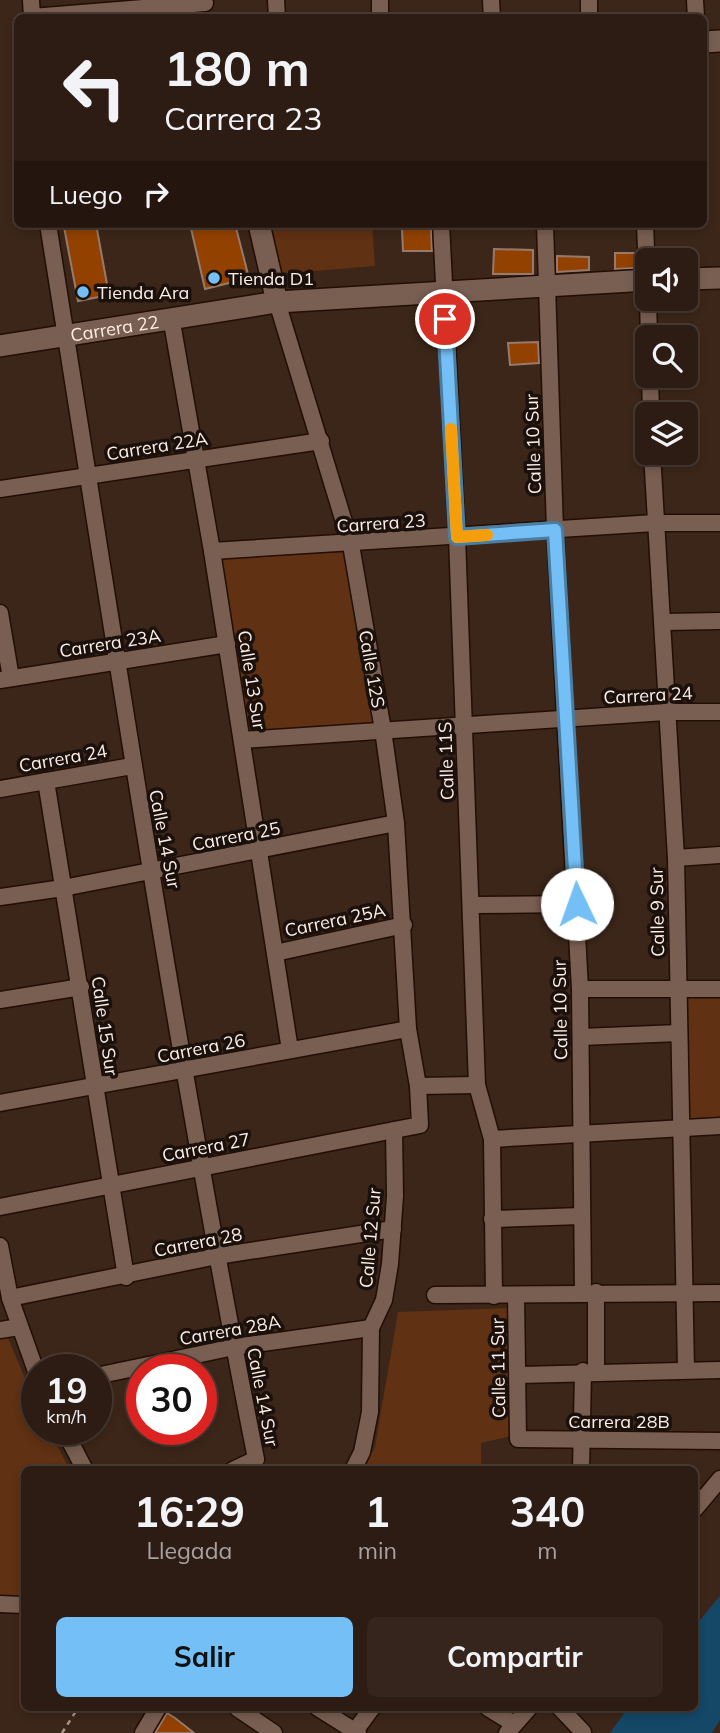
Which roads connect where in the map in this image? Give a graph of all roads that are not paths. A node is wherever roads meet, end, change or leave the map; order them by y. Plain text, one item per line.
1 (106, 6) edge
2 (205, 7) edge
3 (130, 13) edge
4 (72, 14) edge
5 (49, 228) edge
6 (260, 228) edge
7 (441, 228) edge
8 (545, 228) edge
9 (645, 228) edge
10 (646, 248) edge
11 (720, 278) edge
12 (698, 279) edge
13 (635, 281) edge
14 (547, 285) junction
15 (443, 292) junction
16 (278, 302) junction
17 (171, 317) junction
18 (66, 337) junction
19 (0, 346) edge
20 (321, 441) junction
21 (196, 460) junction
22 (652, 465) edge
23 (88, 476) junction
24 (0, 489) edge
25 (654, 523) junction
26 (720, 523) edge
27 (555, 530) junction
28 (457, 537) junction
29 (351, 545) junction
30 (212, 551) junction
31 (0, 613) edge
32 (720, 621) edge
33 (663, 622) junction
34 (227, 644) junction
35 (118, 661) junction
36 (6, 679) edge
37 (666, 712) junction
38 (720, 712) edge
39 (566, 719) junction
40 (464, 725) junction
41 (383, 730) junction
42 (242, 740) junction
43 (132, 766) junction
44 (46, 781) junction
45 (0, 789) edge
46 (396, 823) junction
47 (257, 852) junction
48 (720, 855) edge
49 (676, 858) junction
50 (152, 870) junction
51 (63, 888) junction
52 (0, 897) edge
53 (577, 904) junction
54 (471, 905) junction
55 (404, 925) junction
56 (275, 953) junction
57 (81, 987) junction
58 (580, 989) junction
59 (678, 989) junction
60 (720, 989) edge
61 (0, 1000) edge
62 (408, 1029) junction
63 (679, 1033) junction
64 (581, 1037) junction
65 (290, 1050) junction
66 (187, 1071) junction
67 (477, 1085) junction
68 (418, 1086) junction
69 (93, 1087) junction
70 (0, 1103) edge
71 (420, 1125) joint
72 (720, 1126) edge
73 (681, 1129) junction
74 (394, 1130) junction
75 (580, 1133) junction
76 (492, 1139) junction
77 (203, 1167) junction
78 (109, 1185) junction
79 (0, 1208) edge
80 (582, 1216) junction
81 (492, 1219) junction
82 (393, 1229) junction
83 (0, 1246) edge
84 (217, 1256) junction
85 (126, 1277) junction
86 (590, 1292) junction
87 (684, 1293) junction
88 (720, 1293) edge
89 (435, 1295) dead end
90 (494, 1296) junction
91 (516, 1296) junction
92 (10, 1298) junction
93 (19, 1327) junction
94 (371, 1328) junction
95 (0, 1330) edge
96 (234, 1347) junction
97 (29, 1354) edge
98 (686, 1370) junction
99 (720, 1370) edge
100 (590, 1371) junction
101 (112, 1373) edge
102 (519, 1375) junction
103 (518, 1439) joint
104 (582, 1440) junction
105 (720, 1441) edge
106 (72, 1445) edge
107 (83, 1466) edge
108 (241, 1466) edge
109 (355, 1466) edge
110 (581, 1466) edge
111 (720, 1479) edge
112 (698, 1505) edge
113 (0, 1604) edge
114 (21, 1605) edge
115 (156, 1711) edge
116 (241, 1711) edge
117 (323, 1711) edge
118 (370, 1711) edge
119 (491, 1711) edge
120 (526, 1711) edge
121 (563, 1711) edge
122 (511, 1729) edge
123 (357, 1732) edge
124 (583, 1732) edge
125 (143, 1733) edge
126 (274, 1733) edge

1 - 3 street
1 - 4 street
2 - 3 street
5 - 18 street, Calle 14 Sur
6 - 16 street, Calle 12S
7 - 15 street, Calle 11S
8 - 14 street, Calle 10 Sur
9 - 10 street
11 - 12 street
13 - 14 street, Carrera 22
14 - 15 street, Carrera 22
14 - 27 street, Calle 10 Sur
15 - 16 street, Carrera 22
15 - 28 street, Calle 11S
16 - 17 street, Carrera 22
16 - 20 street, Calle 12S
17 - 18 street, Carrera 22
17 - 21 street, Calle 13 Sur
18 - 19 street, Carrera 22
18 - 23 street, Calle 14 Sur
20 - 21 street, Carrera 22A
20 - 29 street, Calle 12S
21 - 23 street, Carrera 22A
21 - 30 street, Calle 13 Sur
22 - 25 street, Calle 9 Sur
23 - 24 street, Carrera 22A
23 - 35 street, Calle 14 Sur
25 - 26 street, Carrera 23
25 - 27 street, Carrera 23
25 - 33 street, Calle 9 Sur
27 - 28 street, Carrera 23
27 - 39 street, Calle 10 Sur
28 - 29 street, Carrera 23
28 - 40 street, Calle 11S
29 - 30 street, Carrera 23
29 - 41 street, Calle 12S
30 - 34 street, Calle 13 Sur
31 - 36 street
32 - 33 street
33 - 37 street, Calle 9 Sur
34 - 35 street, Carrera 23A
34 - 42 street, Calle 13 Sur
35 - 36 street, Carrera 23A
35 - 43 street, Calle 14 Sur
37 - 38 street, Carrera 24
37 - 39 street, Carrera 24
37 - 49 street, Calle 9 Sur
39 - 40 street, Carrera 24
39 - 53 street, Calle 10 Sur
40 - 41 street, Carrera 24
40 - 54 street, Calle 11S
41 - 42 street, Carrera 24
41 - 46 street, Calle 12S
42 - 47 street, Calle 13 Sur
43 - 44 street, Carrera 24
43 - 50 street, Calle 14 Sur
44 - 45 street, Carrera 24
44 - 51 street, Calle 15 Sur
46 - 47 street, Carrera 25
46 - 55 street, Calle 12S
47 - 50 street, Carrera 25
47 - 56 street, Calle 13 Sur
48 - 49 street
49 - 59 street, Calle 9 Sur
50 - 51 street, Carrera 25
50 - 66 street, Calle 14 Sur
51 - 52 street, Carrera 25
51 - 57 street, Calle 15 Sur
53 - 54 street
53 - 58 street, Calle 10 Sur
54 - 67 street, Calle 11S
55 - 56 street, Carrera 25A
55 - 62 street, Calle 12S
56 - 65 street, Calle 13 Sur
57 - 61 street
57 - 69 street, Calle 15 Sur
58 - 59 street
58 - 64 street, Calle 10 Sur
59 - 60 street
59 - 63 street, Calle 9 Sur
62 - 65 street, Carrera 26
62 - 68 street, Calle 12S
63 - 64 street
63 - 73 street, Calle 9 Sur
64 - 75 street, Calle 10 Sur
65 - 66 street, Carrera 26
66 - 69 street, Carrera 26
66 - 77 street, Calle 14 Sur
67 - 68 street
67 - 76 street, Calle 11S
68 - 71 street, Calle 12S
69 - 70 street, Carrera 26
69 - 78 street, Calle 15 Sur
71 - 74 street, Carrera 27
72 - 73 street
73 - 75 street
73 - 87 street, Calle 9 Sur
74 - 77 street, Carrera 27
74 - 82 street, Calle 12 Sur
75 - 76 street
75 - 80 street, Calle 10 Sur
76 - 81 street, Calle 11S
77 - 78 street, Carrera 27
77 - 84 street, Calle 14 Sur
78 - 79 street, Carrera 27
78 - 85 street, Calle 15 Sur
80 - 81 street
80 - 86 street, Calle 10 Sur
81 - 90 street, Calle 11S
82 - 84 street, Carrera 28
82 - 94 street, Calle 12 Sur
83 - 92 street
84 - 85 street, Carrera 28
84 - 96 street, Calle 14 Sur
85 - 92 street, Carrera 28
86 - 87 street
86 - 91 street
86 - 100 street, Calle 10 Sur
87 - 88 street
87 - 98 street, Calle 9 Sur
89 - 90 street
90 - 91 street
91 - 102 street, Calle 11 Sur
92 - 93 street
93 - 95 street
93 - 97 street
94 - 96 street, Carrera 28A
94 - 109 street, Calle 12 Sur
96 - 101 street, Carrera 28A
96 - 108 street, Calle 14 Sur
98 - 99 street
98 - 100 street
100 - 102 street
100 - 104 street, Calle 10 Sur
102 - 103 street, Calle 11 Sur
103 - 104 street, Carrera 28B
104 - 105 street, Carrera 28B
104 - 110 street, Calle 10 Sur
106 - 107 street
111 - 112 street
113 - 114 street
115 - 125 street
116 - 126 street
117 - 123 street
118 - 123 street
119 - 122 street
120 - 122 street
121 - 124 street

